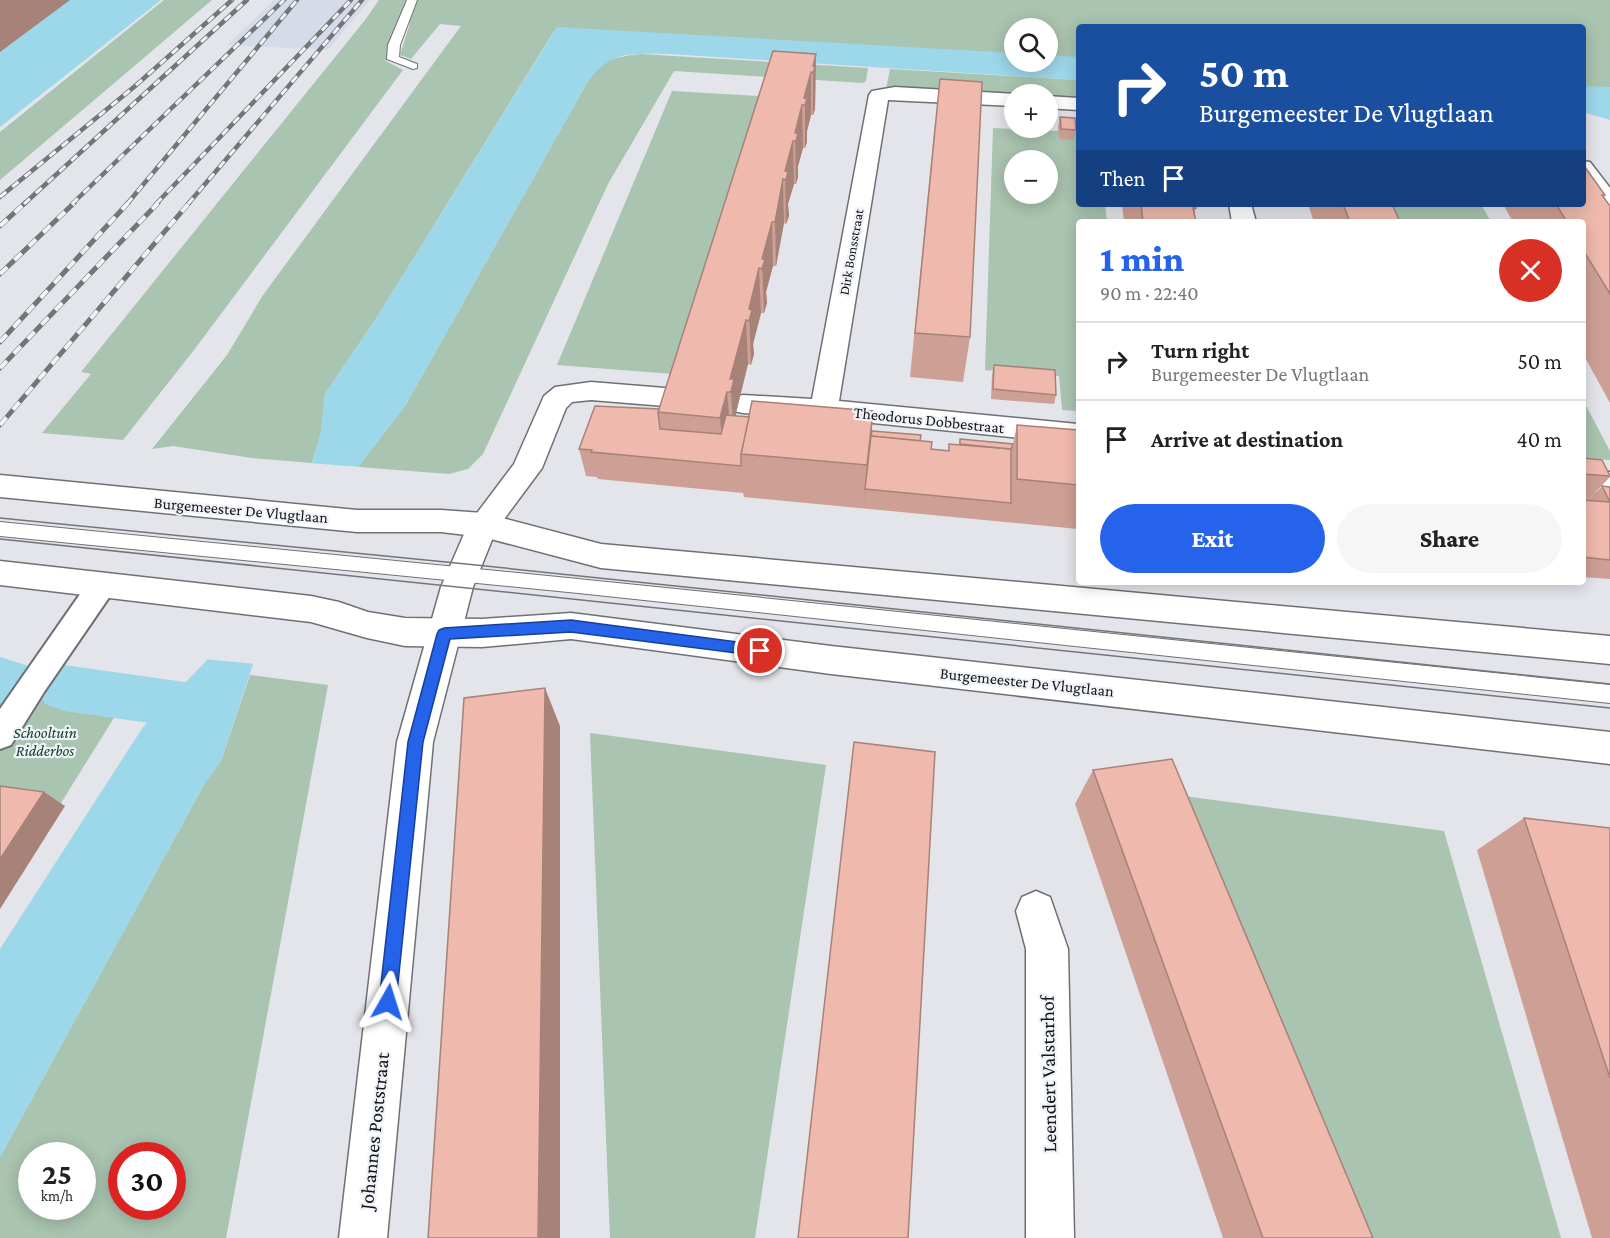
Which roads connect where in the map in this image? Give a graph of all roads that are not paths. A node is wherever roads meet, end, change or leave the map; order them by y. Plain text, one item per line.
1 (412, 0) edge
2 (413, 66) dead end
3 (1004, 99) edge
4 (1058, 103) edge
5 (1076, 105) edge
6 (1586, 172) edge
7 (1610, 203) edge
8 (677, 398) edge
9 (743, 404) dead end
10 (824, 409) junction
11 (1076, 434) edge
12 (1586, 481) edge
13 (1610, 483) edge
14 (0, 486) edge
15 (483, 525) junction
16 (0, 529) edge
17 (0, 573) edge
18 (462, 575) junction
19 (102, 585) junction
20 (444, 634) junction
21 (1610, 650) edge
22 (1610, 694) edge
23 (0, 735) edge
24 (1610, 748) edge
25 (1036, 911) dead end
26 (363, 1238) edge
27 (1050, 1238) edge

1 - 2 lane
3 - 10 main road, Dirk Bonsstraat
4 - 5 main road
6 - 7 main road
8 - 15 main road
9 - 10 main road, Theodorus Dobbestraat
10 - 11 main road, Theodorus Dobbestraat
12 - 13 main road
14 - 15 main road, Burgemeester De Vlugtlaan
15 - 18 main road
15 - 21 main road, Burgemeester De Vlugtlaan
16 - 18 lane
17 - 19 main road, Burgemeester De Vlugtlaan
18 - 20 main road
18 - 22 lane
19 - 20 main road, Burgemeester De Vlugtlaan
19 - 23 street
20 - 24 main road, Burgemeester De Vlugtlaan
20 - 26 main road, Johannes Poststraat
25 - 27 main road, Leendert Valstarhof

